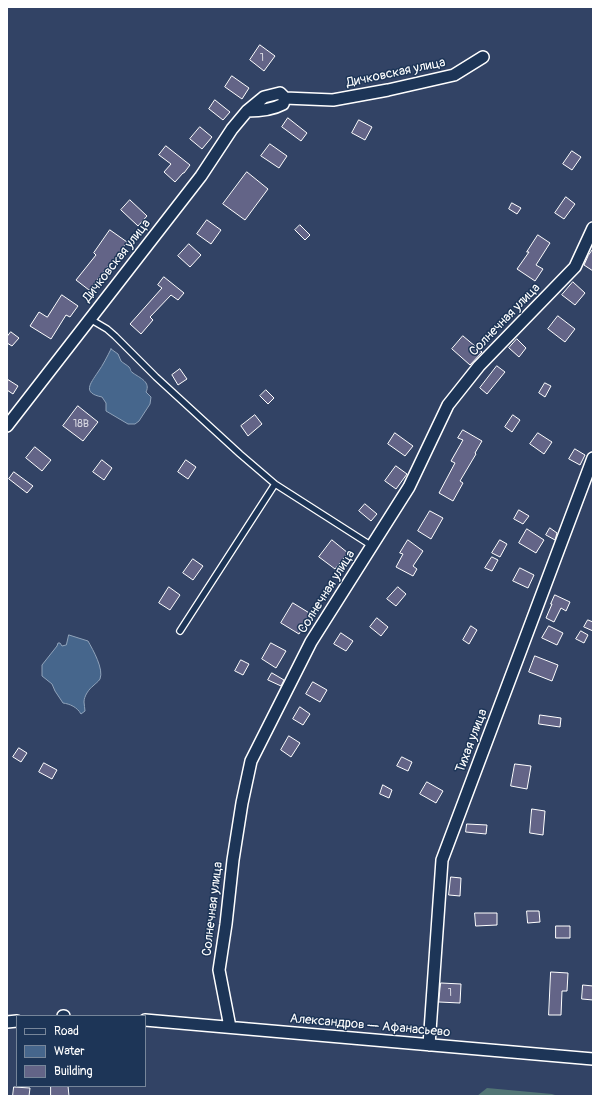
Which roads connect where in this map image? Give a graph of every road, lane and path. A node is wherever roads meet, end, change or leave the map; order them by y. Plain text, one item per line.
1 (483, 57) dead end
2 (593, 228) edge
3 (90, 319) junction
4 (7, 426) edge
5 (593, 458) edge
6 (275, 484) junction
7 (373, 546) junction
8 (180, 631) dead end
9 (146, 1020) edge
10 (230, 1027) junction
11 (429, 1045) junction
12 (593, 1060) edge

1 - 3 street, Дичковская улица
2 - 7 street, Солнечная улица
3 - 4 street, Дичковская улица
3 - 6 lane
5 - 11 street, Тихая улица
6 - 7 lane
6 - 8 lane
7 - 10 street, Солнечная улица
9 - 10 street, Александров — Афанасьево
10 - 11 street, Александров — Афанасьево
11 - 12 street, Александров — Афанасьево

